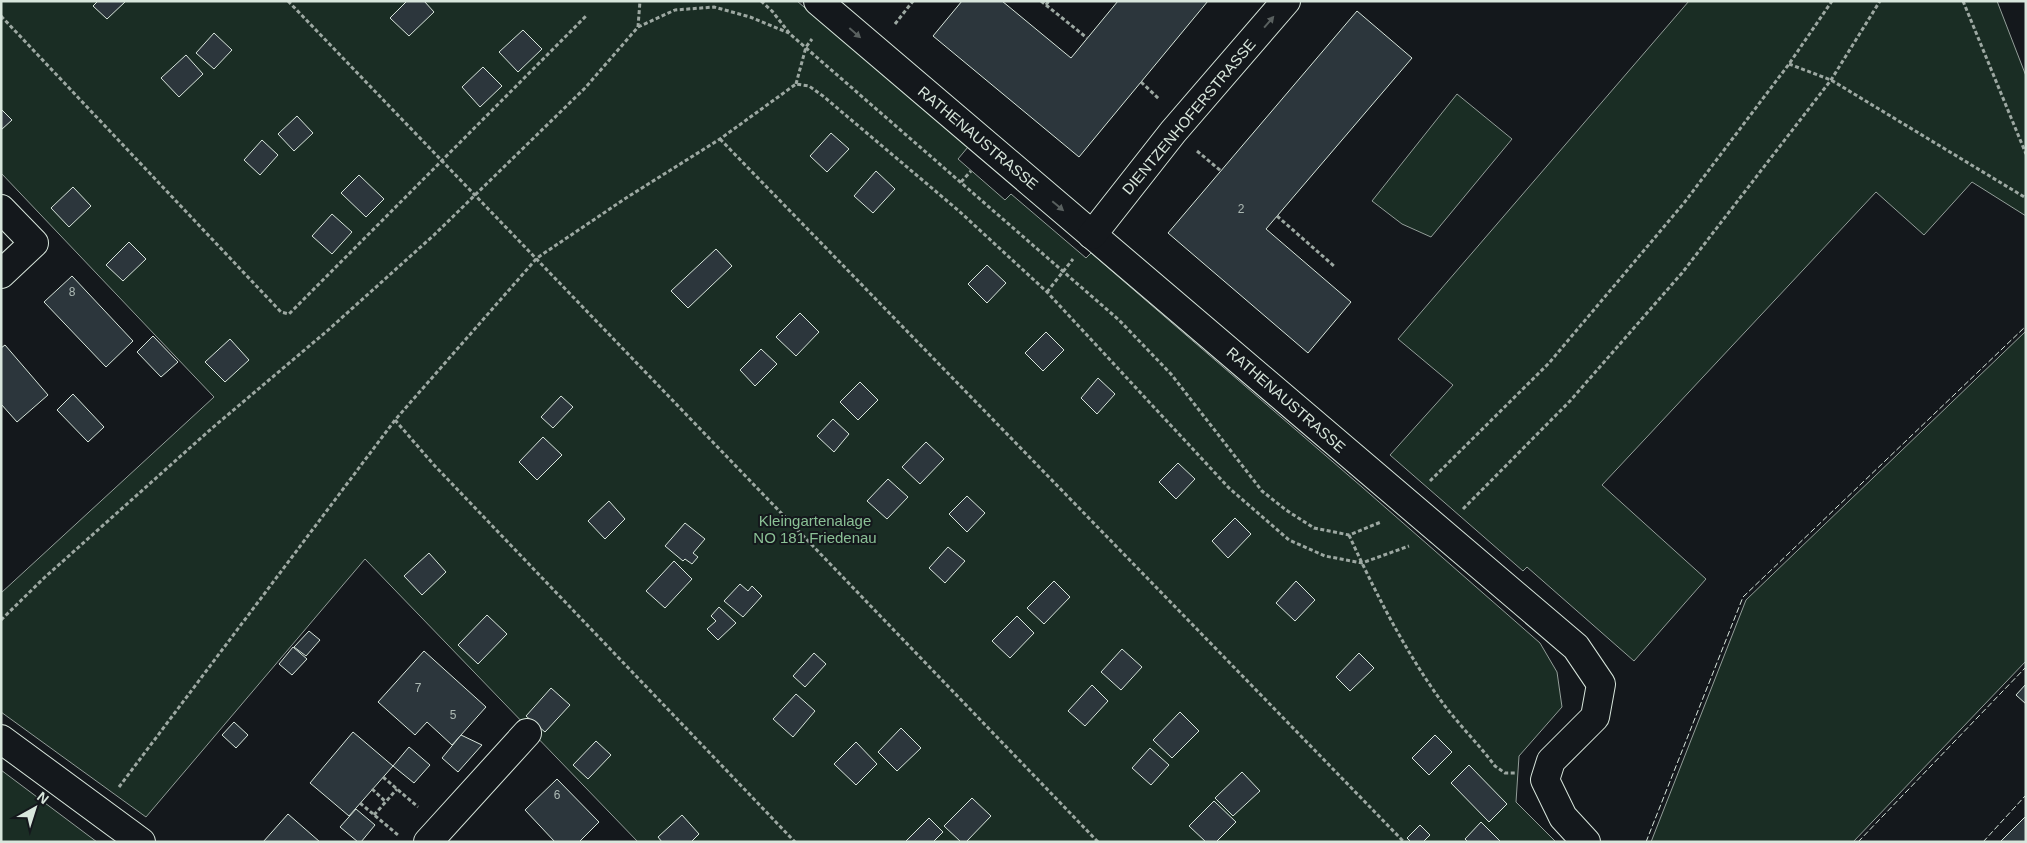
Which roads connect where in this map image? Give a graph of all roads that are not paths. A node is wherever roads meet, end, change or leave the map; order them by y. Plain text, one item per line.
1 (818, 1) edge
2 (1286, 1) edge
3 (1, 209) edge
4 (1092, 235) junction
5 (1, 274) edge
6 (526, 733) dead end
7 (1, 739) edge
8 (434, 834) edge
9 (141, 842) edge
10 (1586, 842) edge

1 -> 4 street, RATHENAUSTRASSE
4 -> 2 street, DIENTZENHOFERSTRASSE
3 - 5 street
4 - 10 street, RATHENAUSTRASSE
6 - 8 street
7 - 9 street

